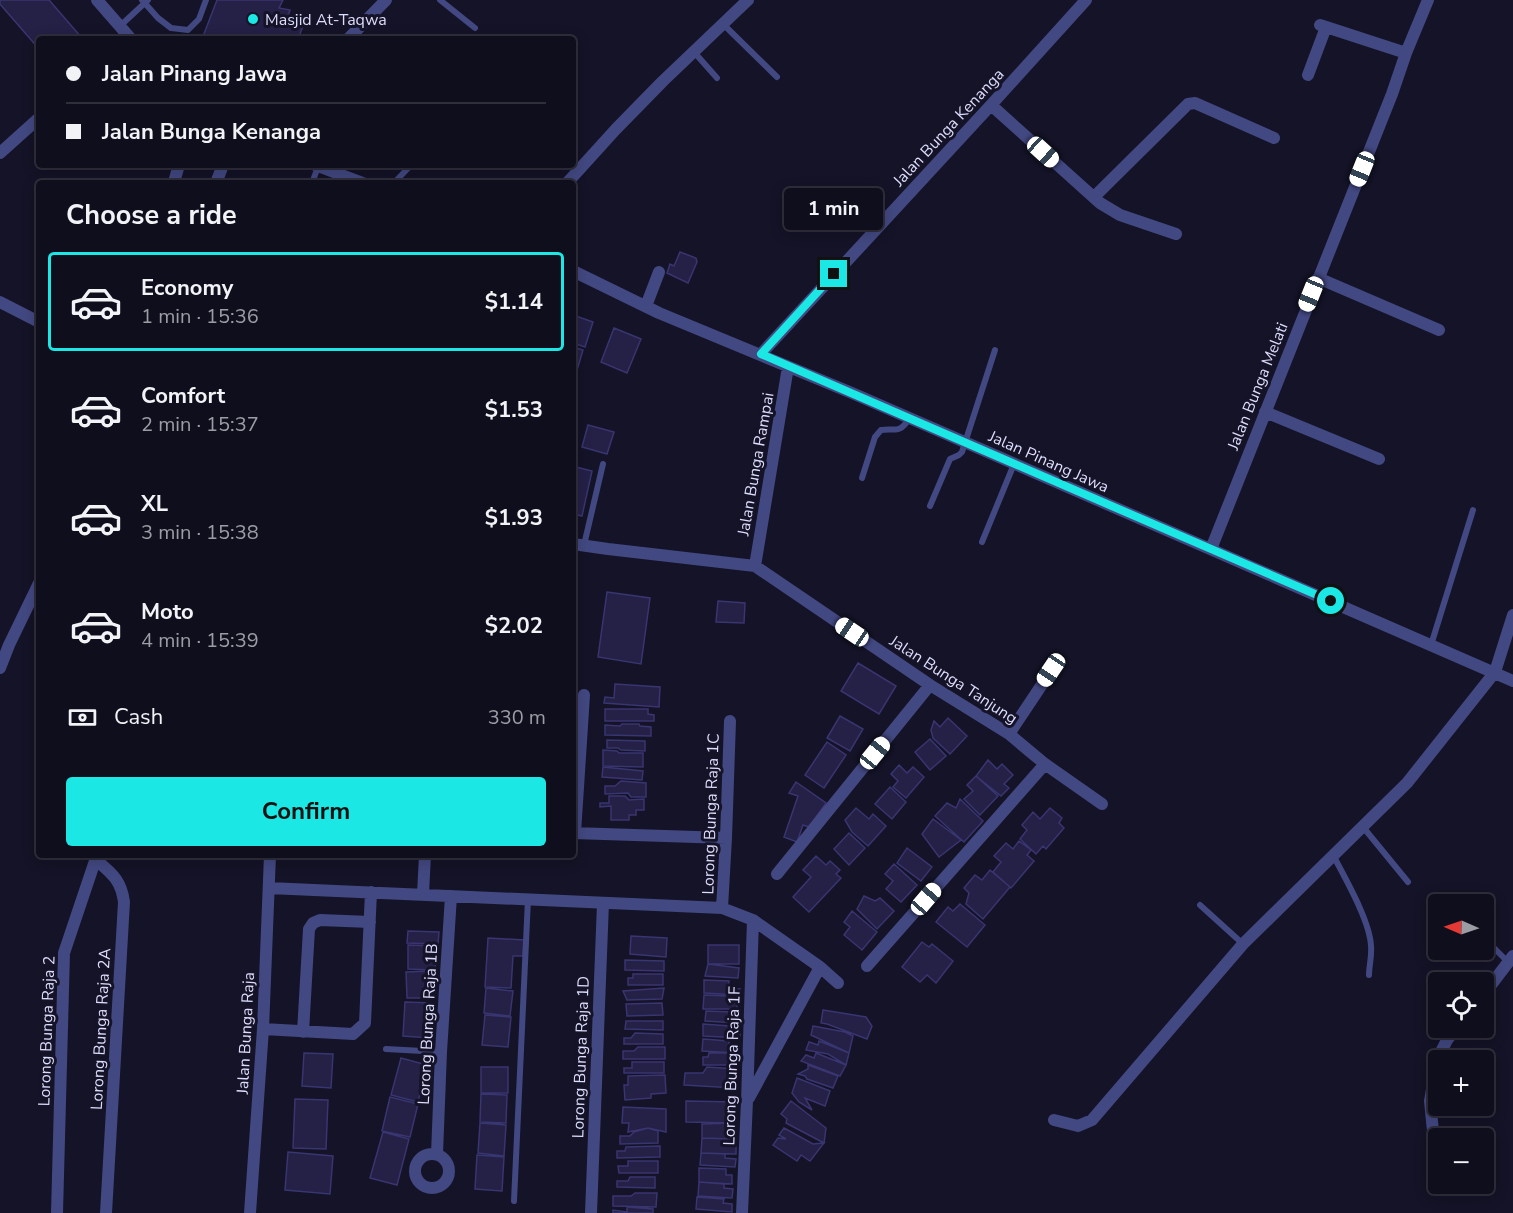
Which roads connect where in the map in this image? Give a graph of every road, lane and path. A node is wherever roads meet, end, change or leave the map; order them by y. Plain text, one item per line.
1 (97, 0) edge
2 (206, 0) edge
3 (386, 0) edge
4 (440, 0) edge
5 (748, 0) edge
6 (1086, 0) edge
7 (1428, 0) edge
8 (144, 1) edge
9 (723, 24) junction
10 (120, 26) junction
11 (476, 27) dead end
12 (128, 36) edge
13 (354, 36) edge
14 (694, 52) junction
15 (1406, 53) junction
16 (1308, 75) dead end
17 (777, 77) dead end
18 (717, 78) dead end
19 (991, 105) junction
20 (36, 121) edge
21 (1274, 138) dead end
22 (0, 153) edge
23 (322, 168) edge
24 (408, 168) edge
25 (355, 180) edge
26 (397, 180) edge
27 (570, 180) edge
28 (1094, 197) junction
29 (1176, 234) dead end
30 (576, 272) edge
31 (659, 272) dead end
32 (1318, 278) junction
33 (0, 302) edge
34 (646, 306) junction
35 (36, 320) edge
36 (1439, 330) dead end
37 (995, 350) dead end
38 (761, 354) junction
39 (788, 367) junction
40 (1264, 412) junction
41 (909, 419) junction
42 (964, 442) junction
43 (1379, 459) dead end
44 (603, 464) dead end
45 (1014, 464) junction
46 (862, 478) dead end
47 (930, 506) dead end
48 (1473, 510) dead end
49 (982, 542) dead end
50 (578, 544) edge
51 (1210, 549) junction
52 (755, 566) junction
53 (36, 588) edge
54 (1513, 615) edge
55 (4, 643) edge
56 (1431, 645) junction
57 (0, 668) edge
58 (1051, 670) dead end
59 (1495, 672) junction
60 (1513, 681) edge
61 (930, 685) junction
62 (584, 695) dead end
63 (730, 721) dead end
64 (1009, 734) junction
65 (1045, 764) junction
66 (1101, 804) dead end
67 (576, 805) edge
68 (1362, 826) junction
69 (576, 833) edge
70 (726, 838) junction
71 (1334, 855) junction
72 (96, 858) edge
73 (97, 858) edge
74 (270, 858) edge
75 (425, 858) edge
76 (777, 873) dead end
77 (1408, 882) dead end
78 (269, 888) junction
79 (371, 892) junction
80 (423, 894) junction
81 (452, 896) junction
82 (528, 898) junction
83 (603, 903) junction
84 (1200, 905) dead end
85 (722, 908) junction
86 (753, 920) junction
87 (369, 922) junction
88 (1243, 944) junction
89 (1494, 947) edge
90 (1511, 962) edge
91 (867, 966) dead end
92 (820, 968) junction
93 (1369, 975) dead end
94 (1494, 982) edge
95 (838, 983) dead end
96 (263, 1029) junction
97 (303, 1032) junction
98 (1449, 1038) edge
99 (386, 1049) dead end
100 (441, 1052) junction
101 (747, 1101) junction
102 (1054, 1120) dead end
103 (1433, 1128) edge
104 (436, 1154) dead end
105 (514, 1201) dead end
106 (57, 1213) edge
107 (106, 1213) edge
108 (250, 1213) edge
109 (591, 1213) edge
110 (742, 1213) edge

1 - 10 street
2 - 8 lane
3 - 13 street
4 - 11 lane
5 - 9 street
6 - 19 street, Jalan Bunga Kenanga
7 - 15 street, Jalan Bunga Melati
8 - 10 lane
9 - 14 street
9 - 17 lane
10 - 12 street
14 - 18 lane
14 - 27 street
15 - 16 street
15 - 32 street, Jalan Bunga Melati
19 - 28 street
19 - 38 street, Jalan Bunga Kenanga
20 - 22 street
21 - 28 street
23 - 25 street
24 - 26 lane
28 - 29 street
30 - 34 street, Jalan Pinang Jawa
31 - 34 street
32 - 36 street
32 - 40 street, Jalan Bunga Melati
33 - 35 street
34 - 38 street, Jalan Pinang Jawa
37 - 42 lane
38 - 39 street, Jalan Pinang Jawa
39 - 41 street, Jalan Pinang Jawa
39 - 52 street, Jalan Bunga Rampai
40 - 43 street
40 - 51 street, Jalan Bunga Melati
41 - 42 street, Jalan Pinang Jawa
41 - 46 lane
42 - 45 street, Jalan Pinang Jawa
42 - 47 lane
44 - 50 lane
45 - 49 lane
45 - 51 street, Jalan Pinang Jawa
48 - 56 lane
50 - 52 street
51 - 56 street, Jalan Pinang Jawa
52 - 61 street, Jalan Bunga Tanjung
53 - 55 street
54 - 59 street
55 - 57 street
56 - 59 street, Jalan Pinang Jawa
58 - 64 street
59 - 60 street, Jalan Pinang Jawa
59 - 68 street
61 - 64 street, Jalan Bunga Tanjung
61 - 76 street
62 - 67 street
63 - 70 street, Lorong Bunga Raja 1C
64 - 65 street, Jalan Bunga Tanjung
65 - 66 street, Jalan Bunga Tanjung
65 - 91 street
68 - 71 street
68 - 77 lane
69 - 70 street
70 - 85 street, Lorong Bunga Raja 1C
71 - 88 street
71 - 93 lane
72 - 106 street, Lorong Bunga Raja 2
73 - 107 street, Lorong Bunga Raja 2A
74 - 78 street, Jalan Bunga Raja
75 - 80 street
78 - 79 street
78 - 96 street, Jalan Bunga Raja
79 - 80 street
79 - 87 street
80 - 81 street
81 - 82 street
81 - 100 street, Lorong Bunga Raja 1B
82 - 83 street
82 - 105 lane
83 - 85 street
83 - 109 street, Lorong Bunga Raja 1D
84 - 88 lane
85 - 86 street
86 - 92 street
86 - 101 street, Lorong Bunga Raja 1F
87 - 97 street
87 - 97 street
88 - 102 street
89 - 90 lane
90 - 94 street
92 - 95 street
92 - 101 street
96 - 97 street
96 - 108 street, Jalan Bunga Raja
98 - 103 street
99 - 100 lane
100 - 104 street, Lorong Bunga Raja 1B
101 - 110 street, Lorong Bunga Raja 1F

